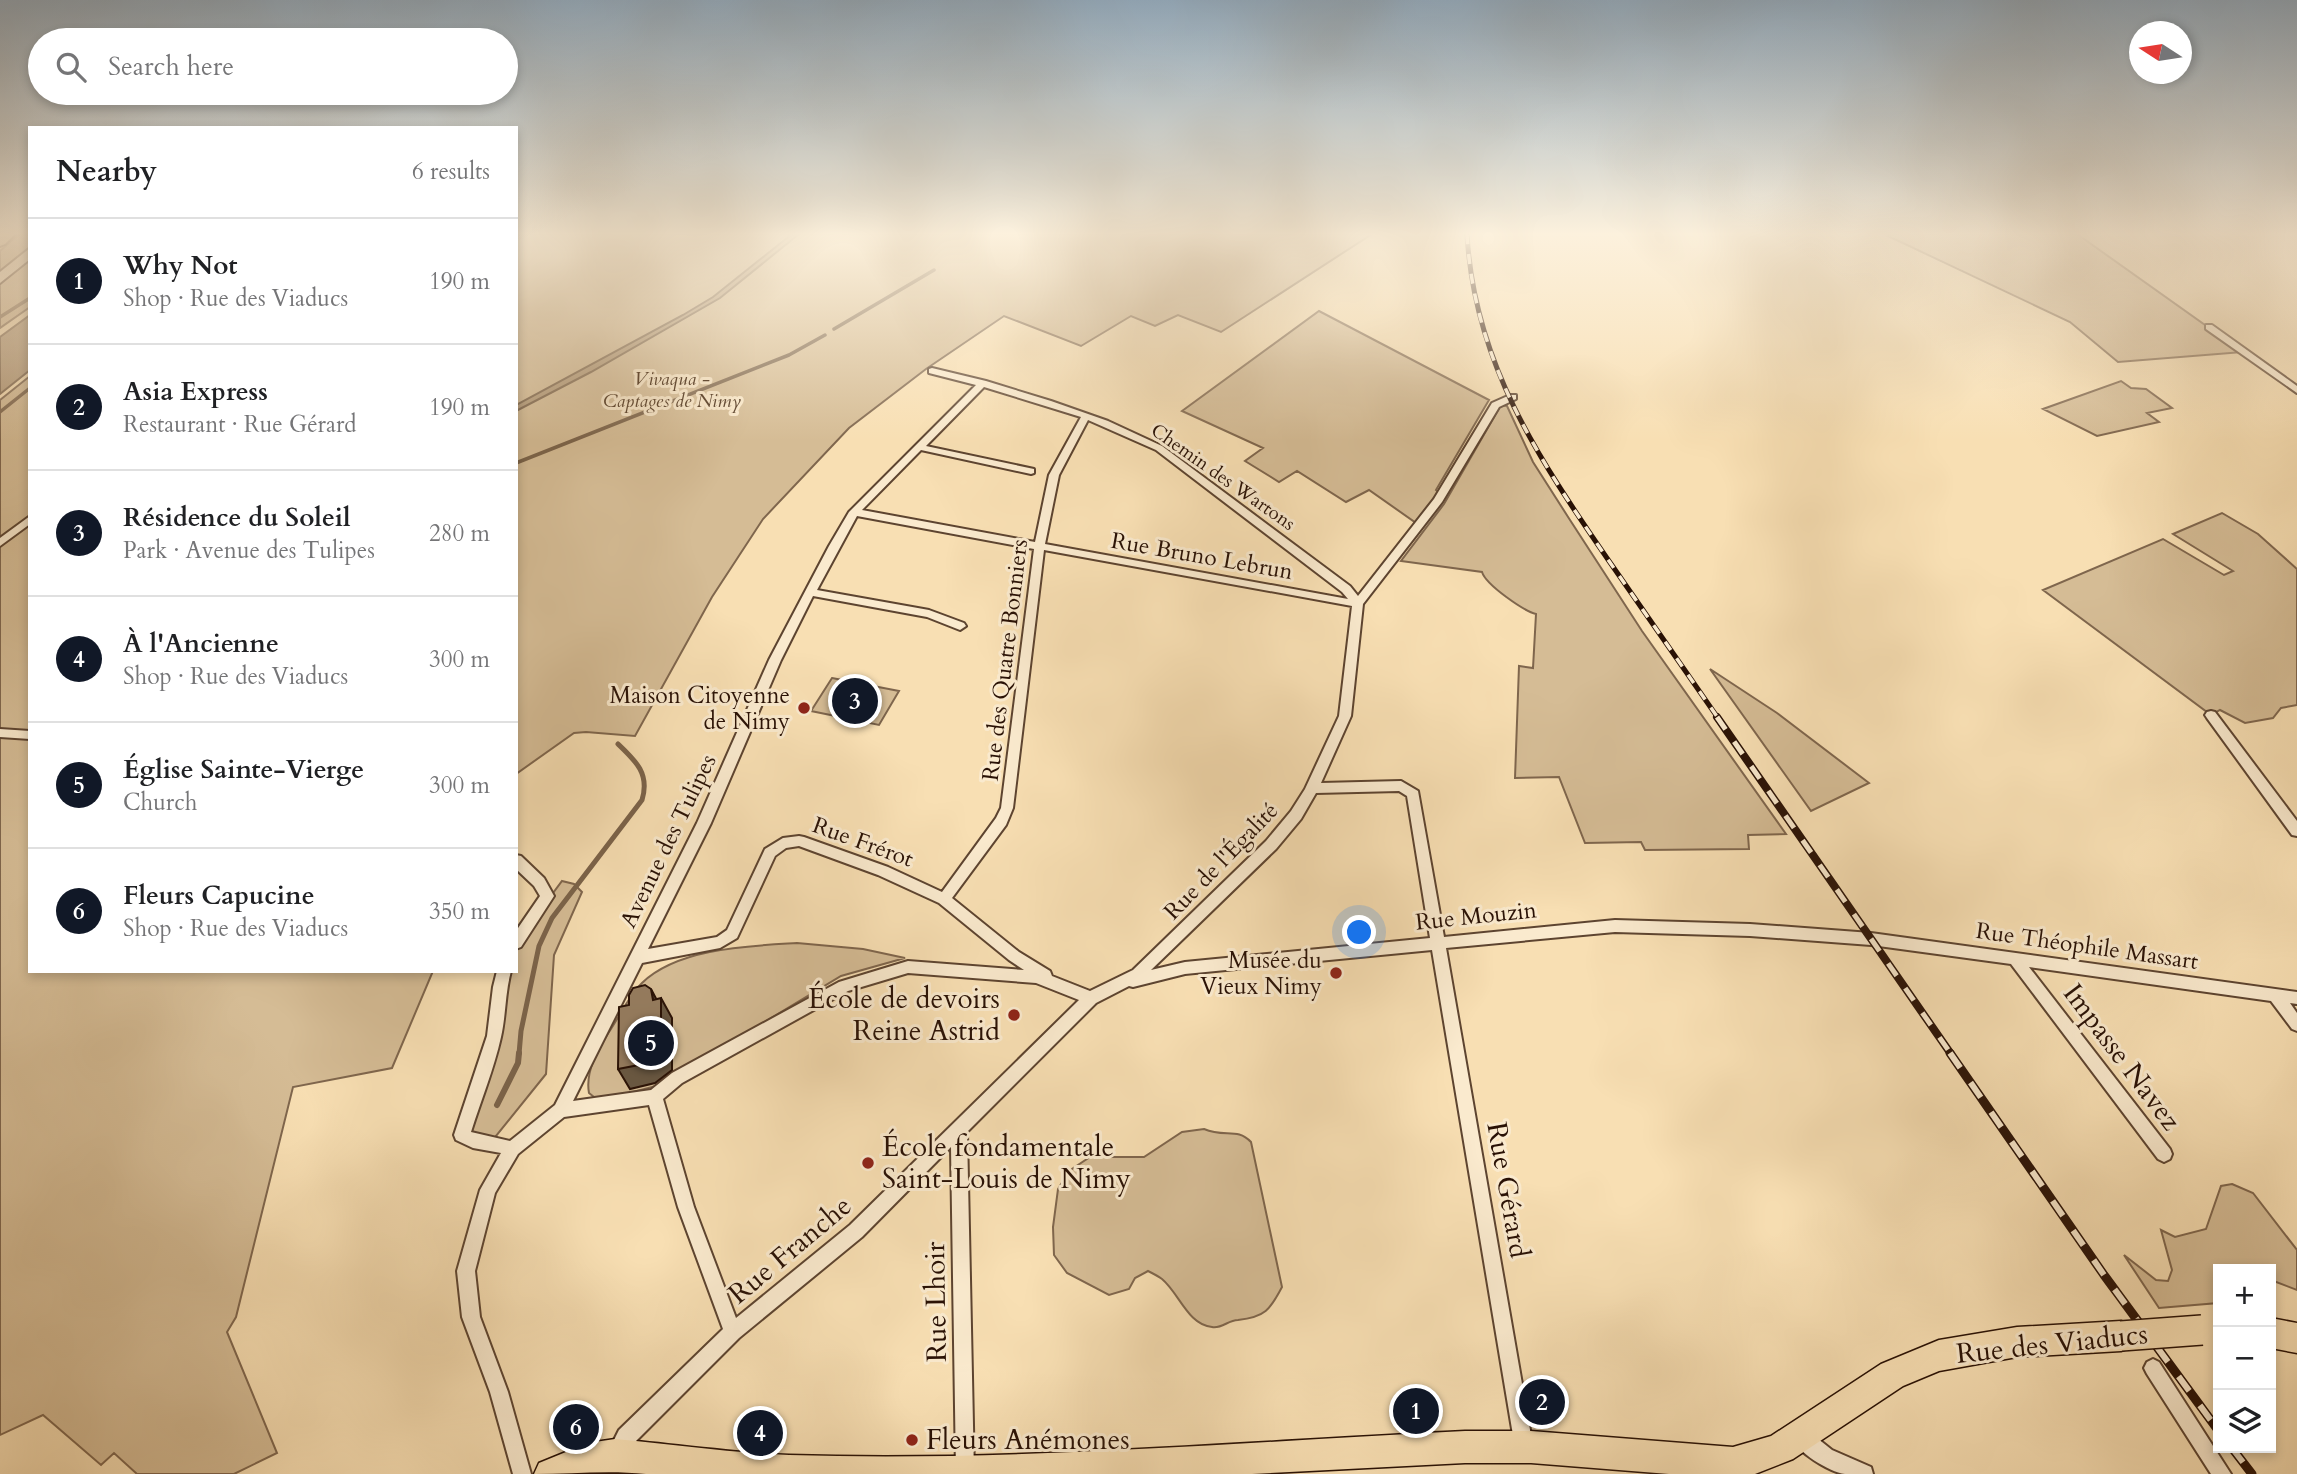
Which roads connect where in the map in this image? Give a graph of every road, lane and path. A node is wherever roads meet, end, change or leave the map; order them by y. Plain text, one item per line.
1 (2209, 327) dead end
2 (932, 371) dead end
3 (983, 383) junction
4 (2297, 390) edge
5 (1513, 397) dead end
6 (1086, 416) junction
7 (919, 447) junction
8 (1031, 471) dead end
9 (854, 512) junction
10 (28, 521) edge
11 (0, 542) edge
12 (1039, 548) junction
13 (810, 592) junction
14 (1358, 603) junction
15 (960, 626) dead end
16 (2211, 715) dead end
17 (0, 733) edge
18 (28, 735) edge
19 (1312, 788) junction
20 (2297, 831) edge
21 (518, 862) edge
22 (944, 899) junction
23 (1871, 939) joint
24 (518, 940) edge
25 (1437, 943) junction
26 (635, 958) junction
27 (2014, 958) junction
28 (503, 973) edge
29 (1060, 985) junction
30 (2275, 995) junction
31 (1091, 998) junction
32 (2297, 998) edge
33 (2297, 1024) edge
34 (655, 1097) junction
35 (561, 1110) junction
36 (958, 1130) junction
37 (512, 1149) junction
38 (2164, 1154) dead end
39 (2210, 1330) edge
40 (733, 1332) junction
41 (2276, 1334) edge
42 (2297, 1338) edge
43 (2153, 1368) dead end
44 (1800, 1437) junction
45 (1524, 1448) junction
46 (615, 1455) junction
47 (965, 1472) junction
48 (522, 1474) edge
49 (550, 1474) edge
50 (1864, 1474) edge
51 (2222, 1474) edge

1 - 4 street
2 - 3 street, Chemin des Wartons
3 - 6 street, Chemin des Wartons
3 - 7 street, Avenue des Tulipes
5 - 14 street
6 - 12 street, Rue des Quatre Bonniers
6 - 14 street, Chemin des Wartons
7 - 8 street
7 - 9 street, Avenue des Tulipes
9 - 12 street, Rue Bruno Lebrun
9 - 13 street, Avenue des Tulipes
10 - 11 street
12 - 14 street, Rue Bruno Lebrun
12 - 22 street, Rue des Quatre Bonniers
13 - 15 street
13 - 26 street, Avenue des Tulipes
14 - 19 street, Rue de l'Égalité
16 - 20 street
17 - 18 street
19 - 25 street
19 - 31 street, Rue de l'Égalité
21 - 24 street
22 - 26 street, Rue Frérot
22 - 29 street, Rue Frérot
23 - 25 street, Rue Mouzin
23 - 27 street, Rue Théophile Massart
25 - 31 street, Rue Mouzin
25 - 45 street, Rue Gérard
26 - 35 street, Avenue des Tulipes
27 - 30 street, Rue Théophile Massart
27 - 38 street, Impasse Navez
28 - 37 street
29 - 31 street
29 - 34 street
30 - 32 street, Rue Théophile Massart
30 - 33 street
31 - 36 street, Rue Franche
34 - 35 street
34 - 40 street
35 - 37 street, Avenue des Tulipes
36 - 40 street, Rue Franche
36 - 47 street, Rue Lhoir
37 - 48 street
39 - 44 main road, Rue des Viaducs, bridge
40 - 46 street, Rue Franche
41 - 42 main road
43 - 51 street
44 - 45 main road, Rue des Viaducs
44 - 50 street
45 - 47 main road, Rue des Viaducs
46 - 47 main road, Rue des Viaducs
46 - 49 main road, Rue des Viaducs

